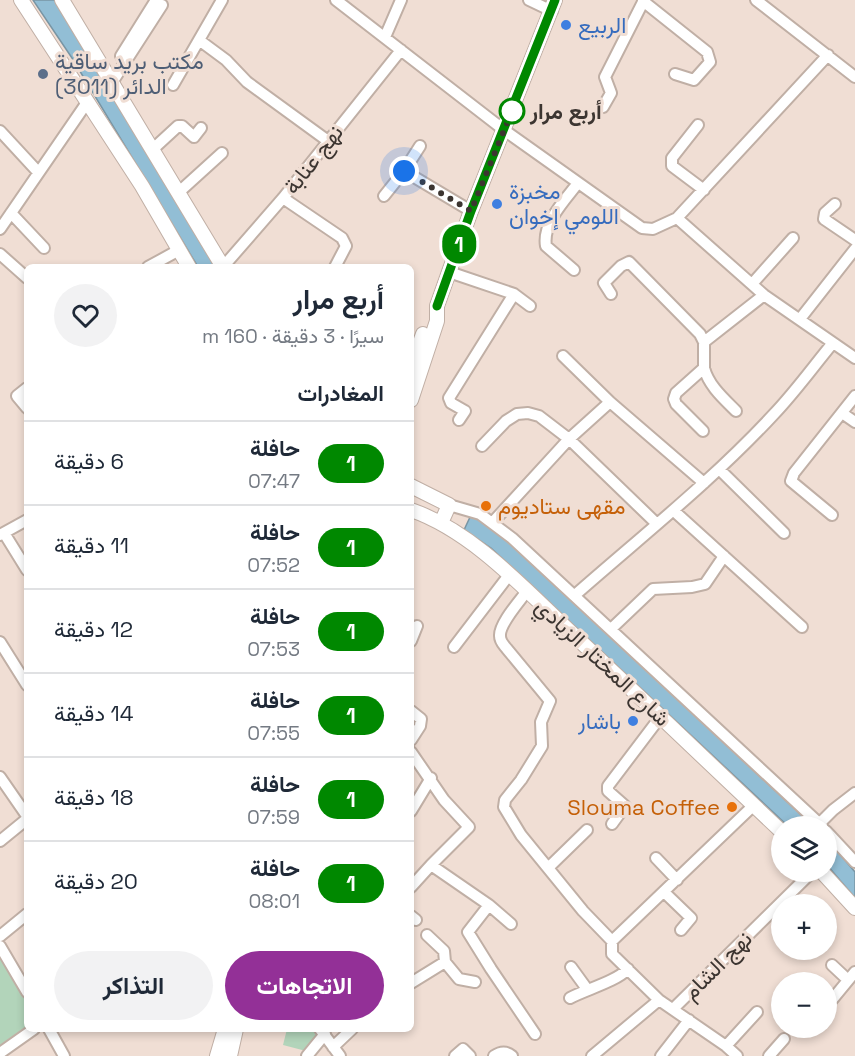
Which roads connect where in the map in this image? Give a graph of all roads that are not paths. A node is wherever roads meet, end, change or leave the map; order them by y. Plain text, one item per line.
1 (21, 0) edge
2 (62, 0) edge
3 (222, 0) edge
4 (336, 0) edge
5 (401, 0) edge
6 (529, 0) edge
7 (644, 0) edge
8 (756, 0) edge
9 (159, 3) edge
10 (554, 5) edge
11 (385, 37) junction
12 (199, 40) junction
13 (401, 50) junction
14 (828, 55) junction
15 (675, 74) dead end
16 (855, 77) edge
17 (110, 80) junction
18 (173, 85) dead end
19 (88, 101) junction
20 (603, 107) dead end
21 (698, 125) dead end
22 (201, 128) dead end
23 (504, 130) junction
24 (0, 131) edge
25 (328, 141) junction
26 (420, 146) dead end
27 (153, 149) junction
28 (222, 153) dead end
29 (404, 171) junction
30 (38, 172) junction
31 (578, 183) junction
32 (704, 190) junction
33 (179, 192) junction
34 (384, 196) dead end
35 (283, 198) junction
36 (835, 204) dead end
37 (471, 211) junction
38 (11, 213) junction
39 (677, 218) junction
40 (0, 229) edge
41 (793, 238) dead end
42 (855, 240) edge
43 (44, 248) dead end
44 (855, 249) edge
45 (179, 250) junction
46 (0, 255) edge
47 (153, 264) edge
48 (187, 264) edge
49 (221, 264) edge
50 (226, 264) edge
51 (337, 264) edge
52 (574, 270) dead end
53 (449, 272) junction
54 (24, 275) edge
55 (752, 284) junction
56 (514, 294) junction
57 (611, 294) dead end
58 (764, 295) junction
59 (437, 306) junction
60 (530, 306) dead end
61 (800, 319) junction
62 (704, 342) junction
63 (832, 344) junction
64 (853, 352) edge
65 (563, 356) dead end
66 (414, 360) edge
67 (704, 368) junction
68 (24, 390) edge
69 (414, 391) edge
70 (855, 396) edge
71 (610, 402) junction
72 (24, 404) edge
73 (736, 411) dead end
74 (842, 413) junction
75 (459, 420) dead end
76 (855, 422) edge
77 (703, 431) dead end
78 (569, 439) junction
79 (482, 446) dead end
80 (719, 469) junction
81 (704, 483) junction
82 (414, 488) edge
83 (449, 505) junction
84 (414, 511) edge
85 (674, 511) junction
86 (832, 515) dead end
87 (24, 522) edge
88 (493, 522) junction
89 (441, 523) junction
90 (657, 524) junction
91 (784, 533) dead end
92 (2, 534) edge
93 (724, 556) junction
94 (24, 566) edge
95 (509, 575) junction
96 (527, 591) junction
97 (574, 595) junction
98 (417, 626) dead end
99 (802, 627) dead end
100 (611, 629) junction
101 (414, 634) edge
102 (0, 642) edge
103 (454, 647) dead end
104 (24, 680) edge
105 (414, 713) edge
106 (661, 716) junction
107 (414, 735) edge
108 (414, 756) edge
109 (0, 777) edge
110 (431, 778) junction
111 (855, 794) edge
112 (414, 805) edge
113 (754, 805) junction
114 (24, 813) edge
115 (811, 816) edge
116 (829, 816) edge
117 (24, 821) edge
118 (771, 821) edge
119 (612, 824) dead end
120 (587, 830) dead end
121 (0, 841) edge
122 (837, 842) edge
123 (656, 858) dead end
124 (855, 862) edge
125 (431, 865) junction
126 (549, 867) junction
127 (677, 880) junction
128 (802, 882) edge
129 (831, 882) edge
130 (414, 885) edge
131 (664, 892) junction
132 (489, 905) junction
133 (855, 908) edge
134 (24, 916) edge
135 (512, 924) dead end
136 (681, 930) dead end
137 (427, 935) dead end
138 (0, 936) edge
139 (612, 941) junction
140 (0, 946) edge
141 (445, 962) junction
142 (832, 965) dead end
143 (571, 967) dead end
144 (628, 969) junction
145 (852, 976) edge
146 (414, 981) edge
147 (475, 982) dead end
148 (24, 987) edge
149 (587, 989) junction
150 (837, 993) edge
151 (570, 998) dead end
152 (659, 1000) junction
153 (673, 1009) junction
154 (757, 1012) dead end
155 (689, 1020) junction
156 (30, 1032) edge
157 (51, 1032) edge
158 (224, 1032) edge
159 (235, 1032) edge
160 (322, 1032) edge
161 (350, 1032) edge
162 (535, 1034) dead end
163 (784, 1039) dead end
164 (726, 1046) junction
165 (337, 1051) edge
166 (0, 1053) edge
167 (64, 1056) edge
168 (217, 1056) edge
169 (230, 1056) edge
170 (306, 1056) edge
171 (455, 1056) edge
172 (470, 1056) edge
173 (494, 1056) edge
174 (512, 1056) edge
175 (592, 1056) edge
176 (661, 1056) edge
177 (737, 1056) edge
178 (769, 1056) edge

1 - 19 main road
2 - 17 main road
3 - 12 street
4 - 11 street
5 - 11 street
6 - 10 street
7 - 15 street
7 - 20 street
8 - 14 street
9 - 17 street
10 - 23 main road
11 - 13 street
12 - 18 street
12 - 25 street
13 - 23 street
13 - 25 street, نهج عنابة
14 - 16 street
14 - 32 street
17 - 27 main road
19 - 30 street
19 - 45 main road
21 - 32 street
22 - 27 street
23 - 31 street
23 - 37 main road
24 - 30 street
25 - 35 street, نهج عنابة
26 - 29 street
27 - 33 main road
28 - 33 street
29 - 34 street
29 - 37 street
30 - 38 street
31 - 39 street
31 - 52 street
32 - 39 street
33 - 49 main road
35 - 50 street, نهج عنابة
35 - 51 street
36 - 42 street
37 - 53 main road
38 - 40 street
38 - 43 street
39 - 55 street
41 - 55 street
44 - 61 street
45 - 47 street
45 - 48 main road
46 - 54 street
53 - 56 street
53 - 59 main road
55 - 58 street
56 - 60 street
56 - 75 street
57 - 62 street
58 - 61 street
58 - 62 street
59 - 66 main road
59 - 69 main road
61 - 63 street
62 - 67 street
63 - 64 street
63 - 80 street
65 - 71 street
67 - 73 street
67 - 77 street
68 - 72 street
70 - 74 street
71 - 78 street
71 - 81 street
74 - 76 street
74 - 86 street
78 - 79 street
78 - 88 street
78 - 90 street
80 - 81 street
80 - 91 street
81 - 85 street
82 - 83 main road
83 - 88 street
83 - 89 main road
84 - 89 main road, شارع المختار الزيادي
85 - 90 street
85 - 93 street
87 - 92 street
88 - 97 street
89 - 95 main road, شارع المختار الزيادي
90 - 97 street
92 - 94 street
93 - 99 street
93 - 100 street
95 - 96 main road, شارع المختار الزيادي
95 - 103 street
96 - 106 main road, شارع المختار الزيادي
96 - 126 street
97 - 100 street
98 - 101 street
100 - 115 street
102 - 104 street
105 - 107 street
106 - 113 main road, شارع المختار الزيادي
106 - 119 street
108 - 110 street
109 - 114 street
110 - 112 street
110 - 125 street
111 - 116 street
113 - 118 main road, شارع المختار الزيادي
113 - 127 street
117 - 121 street
120 - 126 street
122 - 124 street
123 - 127 street
125 - 130 street
125 - 132 street
126 - 139 street
127 - 131 street
128 - 153 street, نهج الشام
129 - 133 main road
131 - 136 street
131 - 139 street
132 - 135 street
132 - 162 street
134 - 138 street
137 - 141 street
139 - 144 street
140 - 148 street
141 - 146 street
141 - 147 street
142 - 145 street
143 - 149 street
144 - 149 street
144 - 152 street
145 - 150 street
149 - 151 street
152 - 153 street
152 - 175 street
153 - 155 street
154 - 164 street
155 - 164 street
155 - 176 street
156 - 166 street
157 - 167 street
158 - 168 main road
159 - 169 main road
160 - 165 street
160 - 170 street
161 - 165 street
163 - 178 street
164 - 177 street
171 - 172 street
173 - 174 street

